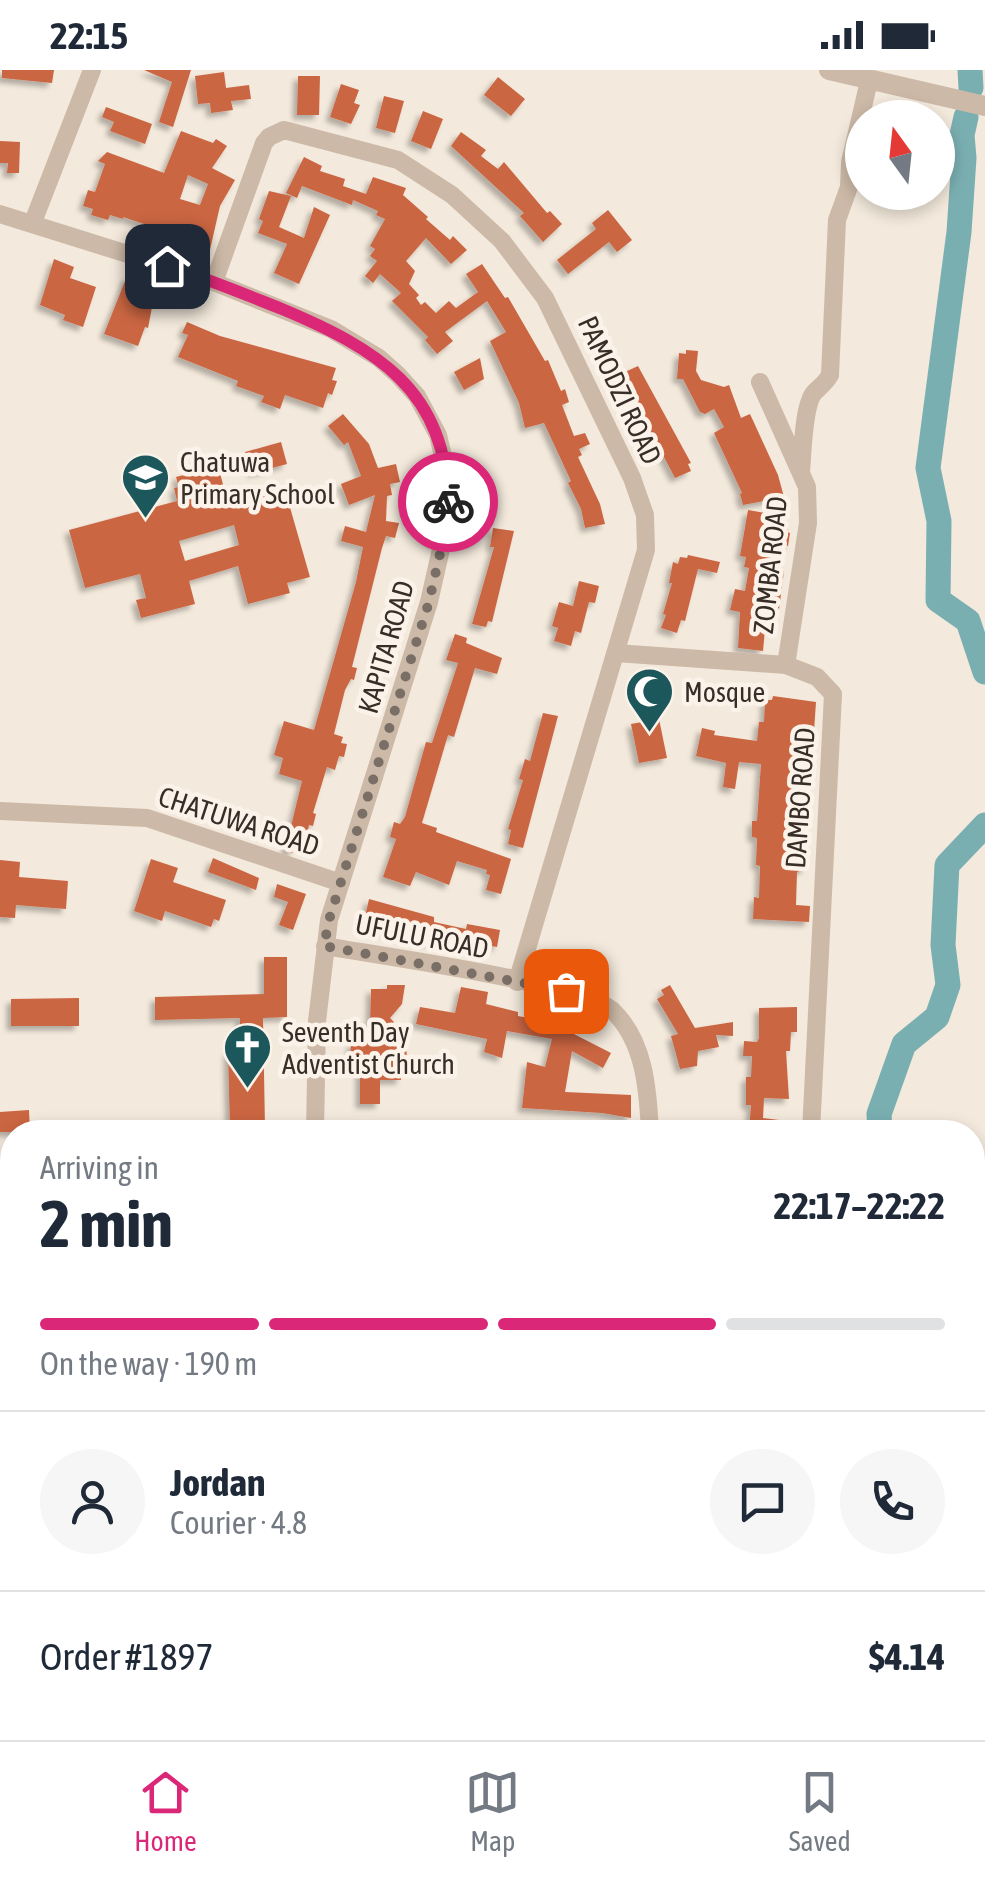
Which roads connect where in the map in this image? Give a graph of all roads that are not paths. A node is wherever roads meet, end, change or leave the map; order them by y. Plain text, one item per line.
1 (92, 70) edge
2 (829, 70) edge
3 (868, 80) junction
4 (985, 106) edge
5 (0, 214) edge
6 (33, 222) junction
7 (214, 282) junction
8 (760, 382) dead end
9 (802, 470) junction
10 (616, 653) junction
11 (786, 665) junction
12 (0, 811) edge
13 (340, 883) junction
14 (324, 946) junction
15 (517, 982) junction
16 (315, 1120) edge
17 (649, 1120) edge
18 (812, 1120) edge

1 - 6 street
2 - 3 street
3 - 4 street
3 - 9 street, ZOMBA ROAD
5 - 6 street, KAPITA ROAD
6 - 7 street, KAPITA ROAD
7 - 10 street, PAMODZI ROAD
7 - 13 street, KAPITA ROAD
8 - 9 street, ZOMBA ROAD
9 - 11 street, ZOMBA ROAD
10 - 11 street, DAMBO ROAD
10 - 15 street, PAMODZI ROAD
11 - 18 street, DAMBO ROAD
12 - 13 street, CHATUWA ROAD
13 - 14 street, KAPITA ROAD
14 - 15 street, UFULU ROAD
14 - 16 street, KAPITA ROAD
15 - 17 street, UFULU ROAD

